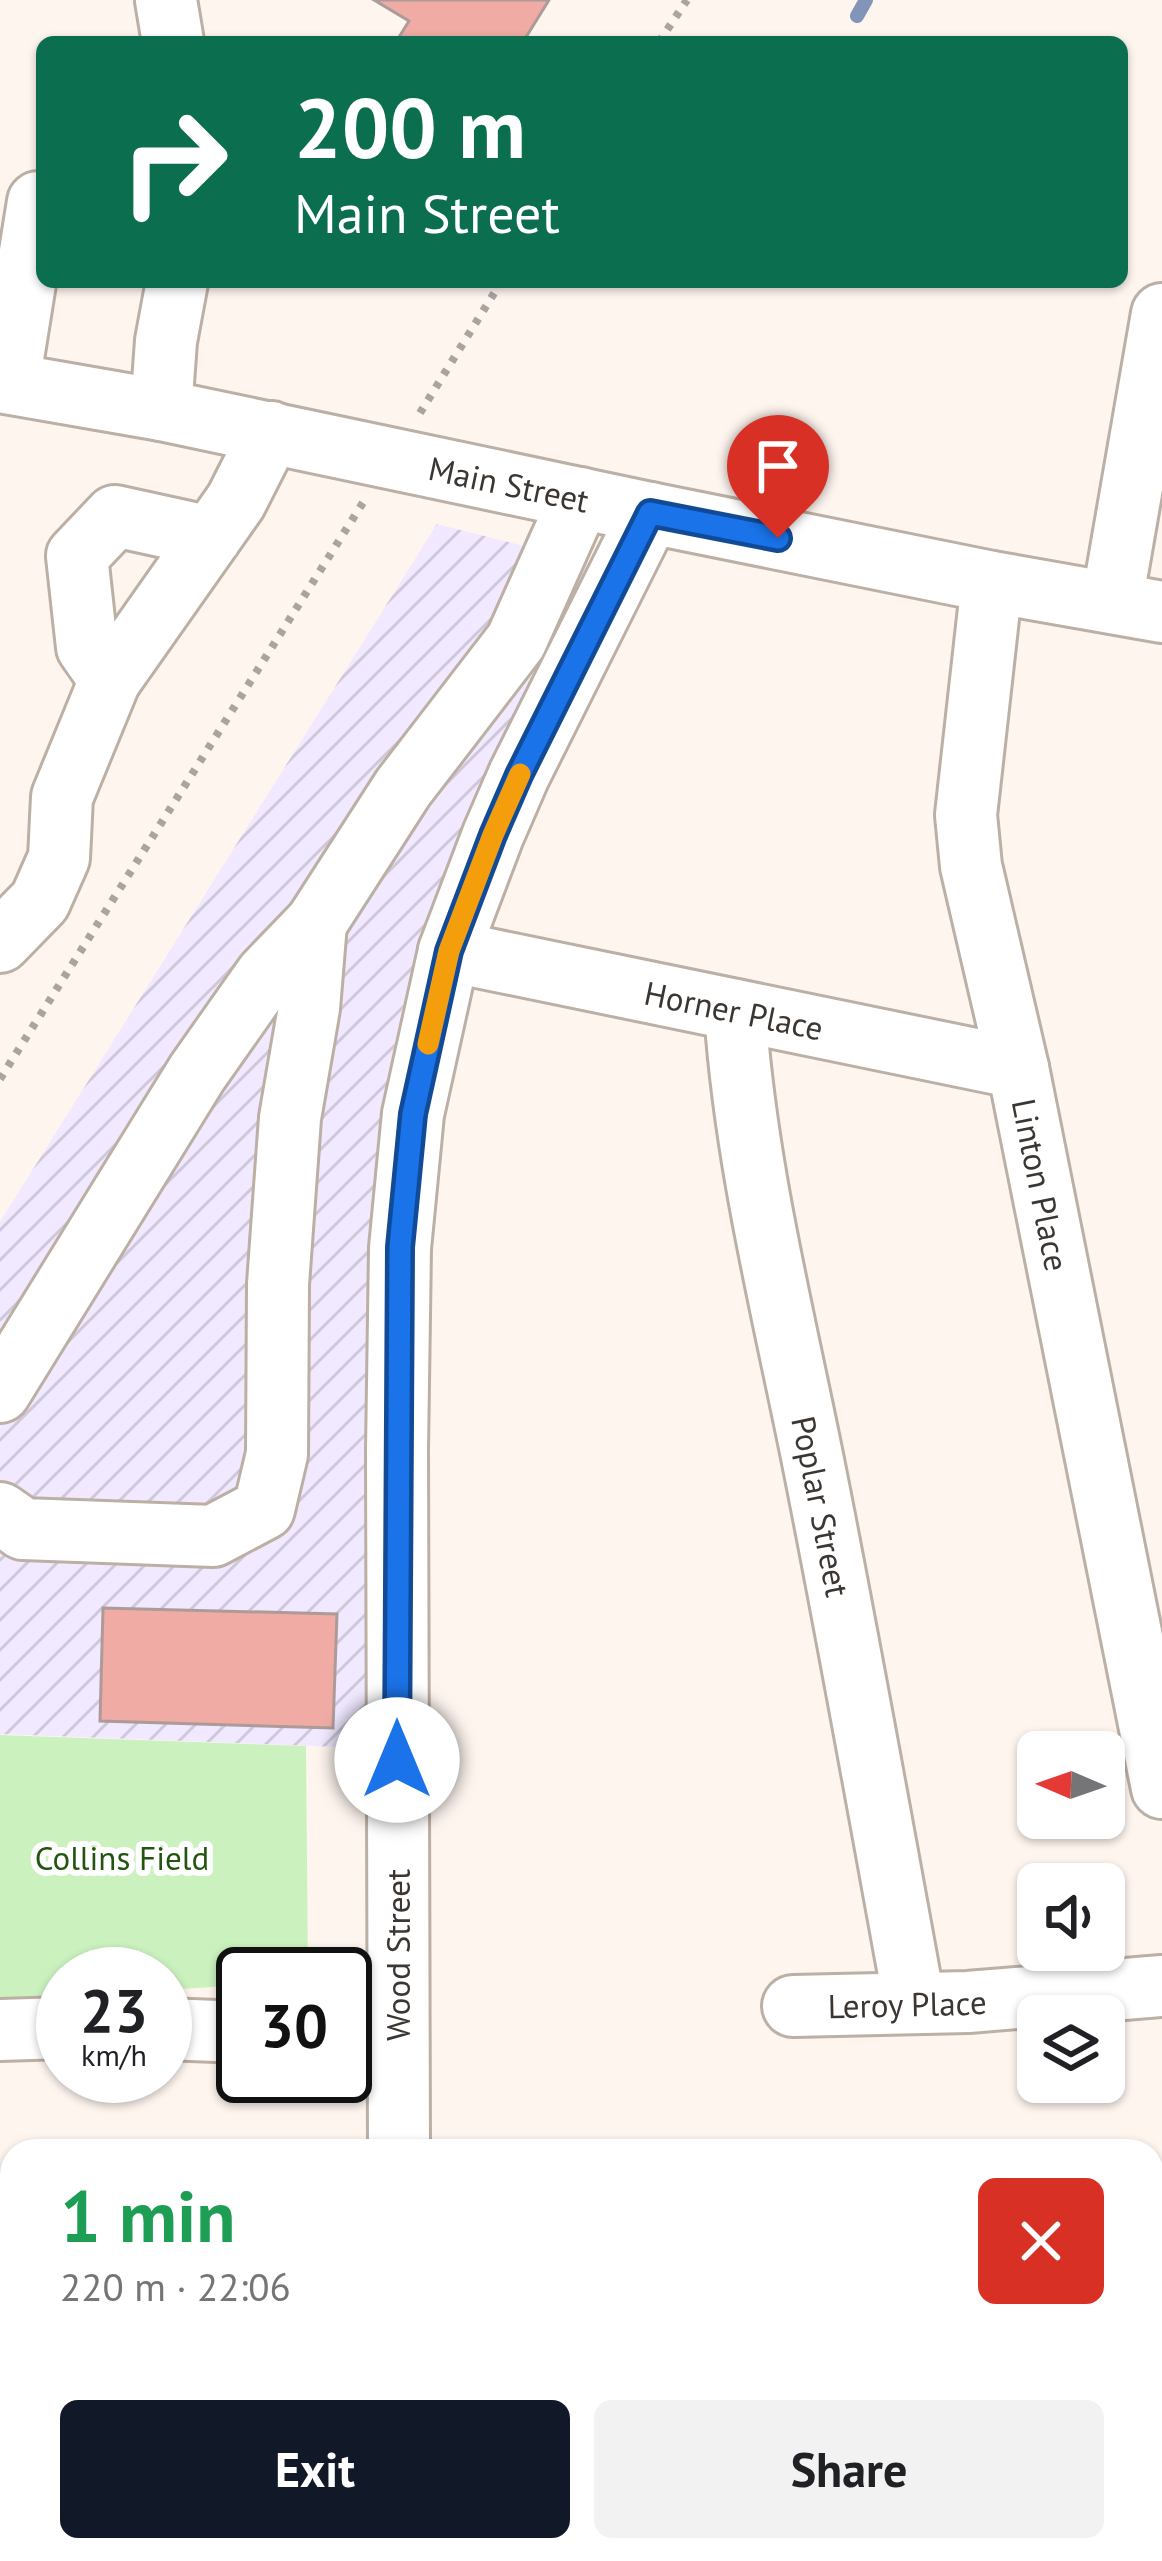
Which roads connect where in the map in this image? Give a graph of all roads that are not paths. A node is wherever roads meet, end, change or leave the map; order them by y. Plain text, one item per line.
1 (166, 0) edge
2 (172, 36) edge
3 (36, 213) edge
4 (176, 288) edge
5 (1162, 314) edge
6 (4, 382) edge
7 (161, 410) junction
8 (271, 431) junction
9 (580, 498) junction
10 (650, 513) junction
11 (211, 537) junction
12 (992, 582) junction
13 (1137, 607) edge
14 (110, 680) junction
15 (446, 732) junction
16 (519, 775) junction
17 (20, 921) edge
18 (316, 923) junction
19 (449, 951) junction
20 (735, 1010) junction
21 (1018, 1068) junction
22 (0, 1392) edge
23 (0, 1514) edge
24 (1162, 1788) edge
25 (1162, 1986) edge
26 (914, 2001) junction
27 (793, 2006) dead end
28 (372, 2012) edge
29 (36, 2029) edge
30 (0, 2030) edge
31 (372, 2038) edge
32 (396, 2139) edge

1 - 2 street
3 - 6 street
4 - 7 street
5 - 13 street
6 - 7 street, Main Street
7 - 8 street, Main Street
8 - 9 street, Main Street
8 - 11 street
9 - 10 street, Main Street
9 - 15 street
10 - 12 street, Main Street
10 - 16 street, Wood Street
11 - 14 street
11 - 14 street
12 - 13 street, Main Street
12 - 21 street, Linton Place
14 - 17 street
15 - 16 street
15 - 18 street
16 - 19 street, Wood Street
18 - 22 street
18 - 23 street
19 - 20 street, Horner Place
19 - 28 street, Wood Street
20 - 21 street, Horner Place
20 - 26 street, Poplar Street
21 - 24 street, Linton Place
25 - 26 street, Leroy Place
26 - 27 street, Leroy Place
29 - 30 street
31 - 32 street, Wood Street

